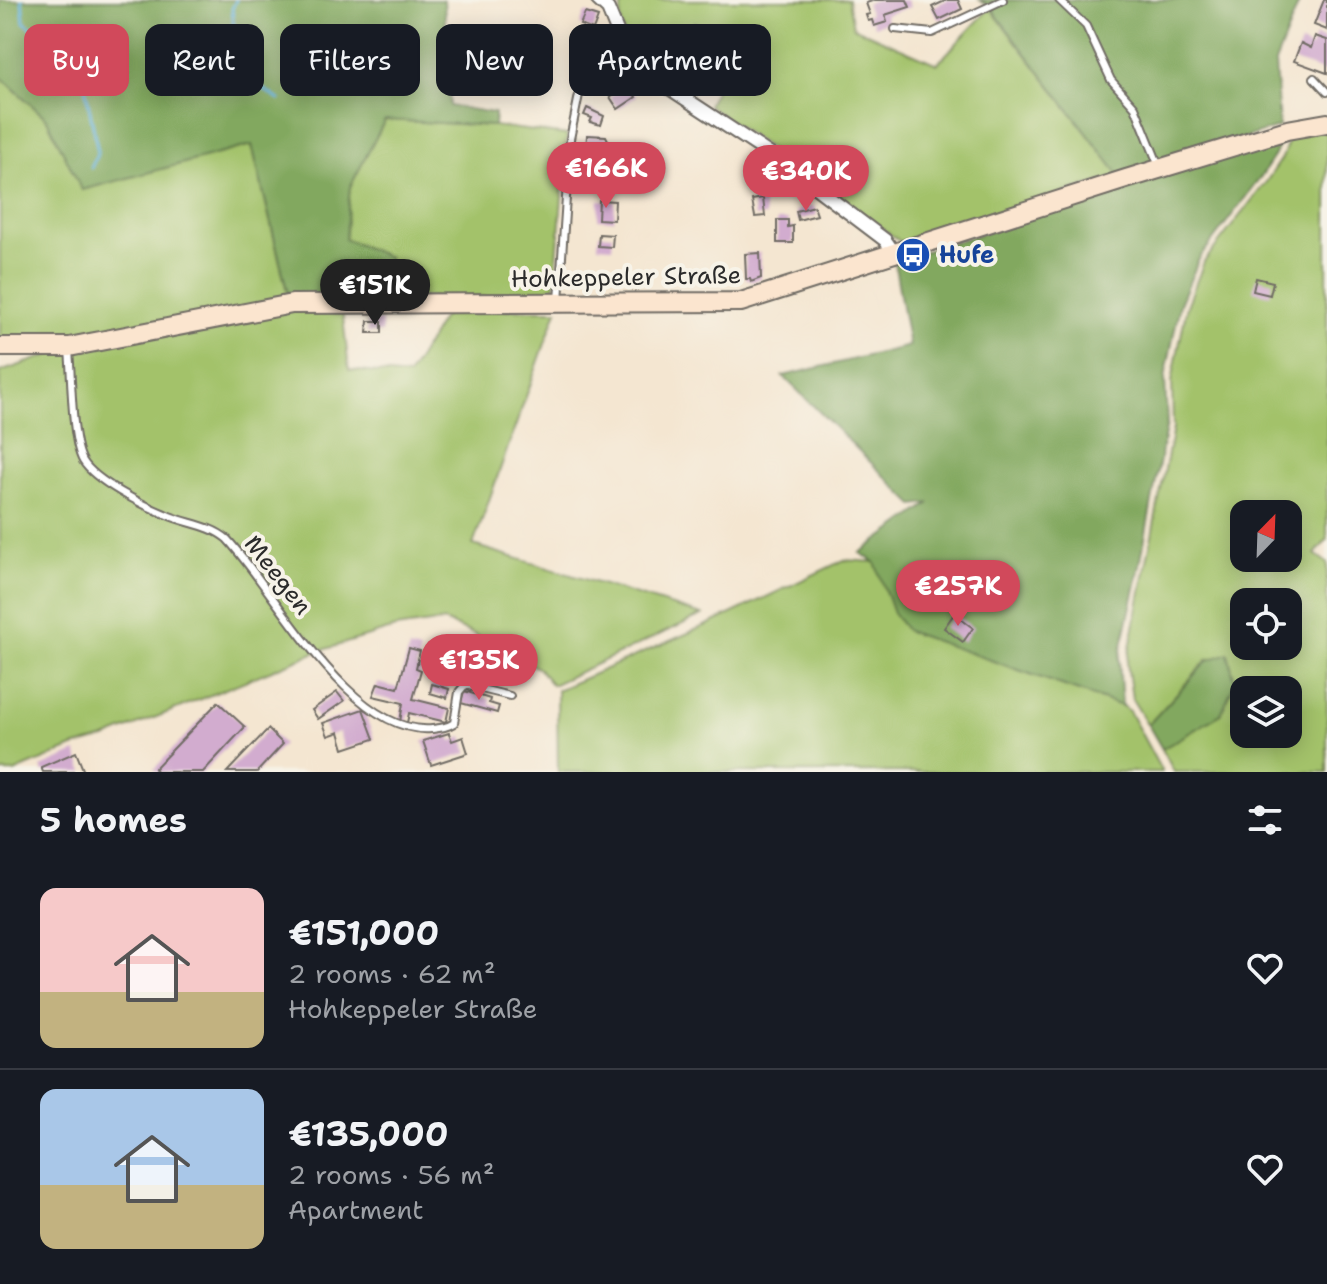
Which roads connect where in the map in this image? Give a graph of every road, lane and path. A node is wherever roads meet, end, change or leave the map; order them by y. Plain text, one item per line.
1 (598, 0) edge
2 (1003, 0) edge
3 (1059, 0) edge
4 (614, 24) edge
5 (895, 29) dead end
6 (1314, 78) dead end
7 (1327, 92) edge
8 (579, 96) edge
9 (681, 96) edge
10 (1327, 123) edge
11 (1161, 170) junction
12 (895, 254) junction
13 (558, 304) junction
14 (0, 347) edge
15 (69, 347) junction
16 (510, 696) dead end

1 - 4 street
2 - 5 lane
3 - 11 lane
6 - 7 lane
8 - 13 lane
9 - 12 street
10 - 11 street, Hohkeppeler Straße
11 - 12 street, Hohkeppeler Straße
12 - 13 street, Hohkeppeler Straße
13 - 15 street, Hohkeppeler Straße
14 - 15 street, Hohkeppeler Straße
15 - 16 lane, Meegen

